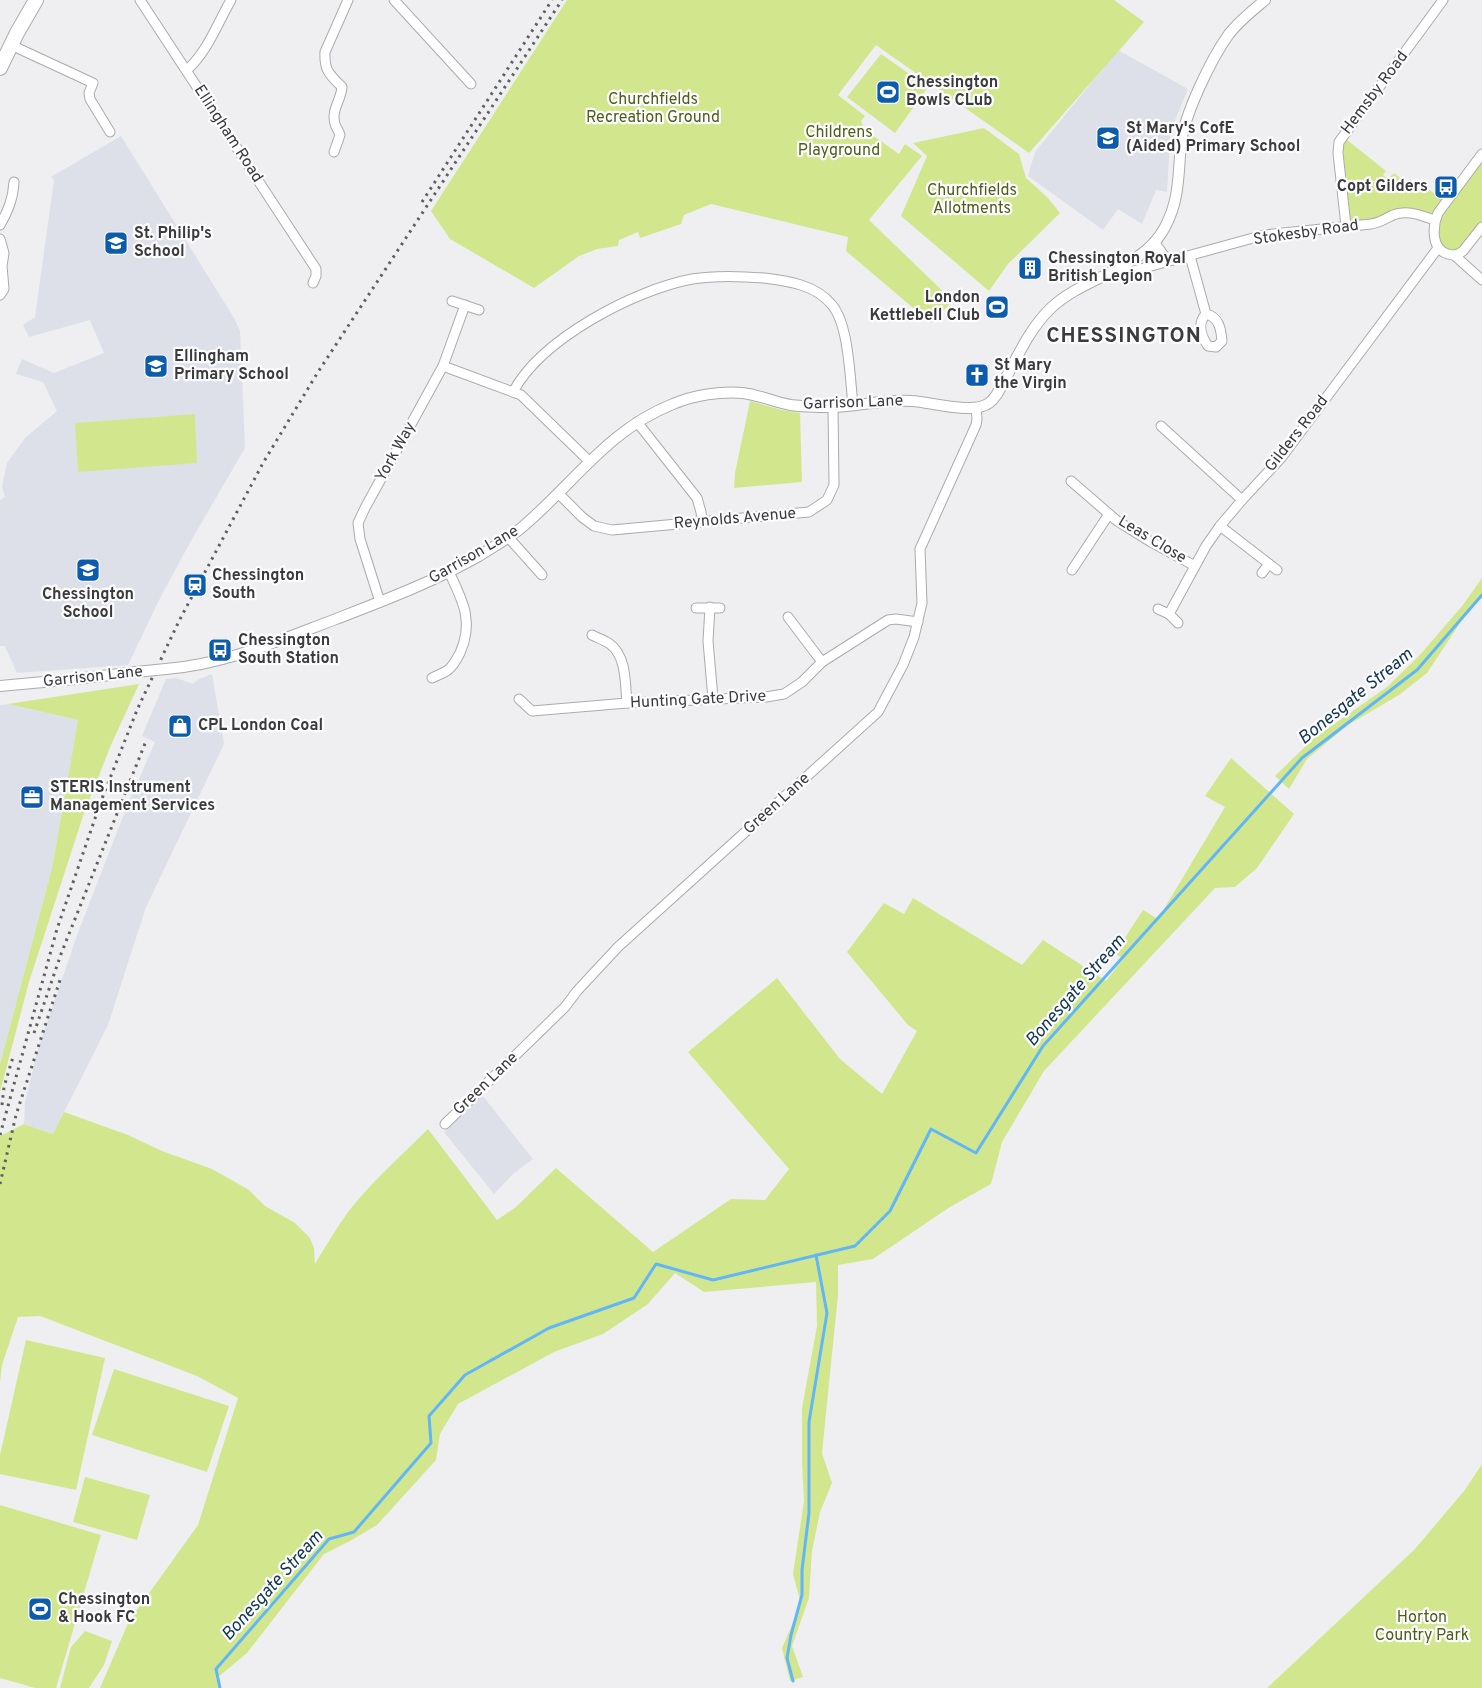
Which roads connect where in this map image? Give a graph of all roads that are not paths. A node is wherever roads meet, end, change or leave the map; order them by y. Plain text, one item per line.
1 (36, 0) edge
2 (140, 0) edge
3 (231, 0) edge
4 (348, 0) edge
5 (394, 0) edge
6 (1265, 0) edge
7 (1443, 0) edge
8 (11, 45) junction
9 (0, 68) edge
10 (187, 70) junction
11 (471, 84) dead end
12 (110, 132) dead end
13 (334, 152) dead end
14 (1482, 154) edge
15 (14, 182) dead end
16 (1435, 220) junction
17 (0, 225) edge
18 (1346, 226) junction
19 (1482, 227) edge
20 (0, 239) edge
21 (1154, 242) junction
22 (1438, 248) junction
23 (1454, 255) junction
24 (1190, 256) junction
25 (1168, 261) junction
26 (1120, 266) junction
27 (1482, 280) edge
28 (313, 283) dead end
29 (0, 295) edge
30 (452, 301) dead end
31 (465, 306) junction
32 (479, 310) dead end
33 (1206, 314) dead end
34 (443, 366) junction
35 (513, 392) junction
36 (853, 405) junction
37 (833, 407) junction
38 (976, 408) junction
39 (637, 422) junction
40 (1161, 426) dead end
41 (590, 462) junction
42 (1070, 480) dead end
43 (558, 493) junction
44 (1242, 500) junction
45 (1109, 514) junction
46 (702, 522) junction
47 (1220, 526) junction
48 (509, 538) junction
49 (1079, 559) junction
50 (1269, 564) junction
51 (1088, 565) dead end
52 (1196, 566) junction
53 (1072, 570) dead end
54 (1277, 570) dead end
55 (449, 572) junction
56 (1262, 573) dead end
57 (542, 575) dead end
58 (380, 602) junction
59 (710, 607) junction
60 (696, 608) dead end
61 (720, 608) dead end
62 (1158, 610) dead end
63 (1169, 614) junction
64 (788, 617) dead end
65 (918, 622) junction
66 (1178, 623) dead end
67 (592, 635) dead end
68 (822, 662) junction
69 (432, 678) dead end
70 (0, 686) edge
71 (519, 699) dead end
72 (713, 699) junction
73 (627, 703) junction
74 (445, 1124) dead end

1 - 8 highway
2 - 10 street, Ellingham Road
3 - 10 street
4 - 13 street
5 - 11 street
6 - 21 street
7 - 18 street, Hemsby Road
8 - 9 highway
8 - 12 street
10 - 28 street, Ellingham Road
14 - 16 street
15 - 17 street
16 - 18 street, Stokesby Road
16 - 22 street
18 - 24 street, Stokesby Road
19 - 23 street
20 - 29 street
21 - 25 street
21 - 26 street
22 - 23 street
22 - 44 street, Gilders Road
23 - 27 street
24 - 25 street, Stokesby Road
24 - 33 street
25 - 26 street, Stokesby Road
26 - 38 street
30 - 31 street
31 - 32 street
31 - 34 street, York Way
34 - 35 street
34 - 58 street, York Way
35 - 36 street
35 - 41 street
36 - 37 street, Garrison Lane
36 - 38 street, Garrison Lane
37 - 39 street, Garrison Lane
37 - 46 street, Reynolds Avenue
38 - 65 street, Green Lane
39 - 41 street, Garrison Lane
39 - 46 street
40 - 44 street
41 - 43 street, Garrison Lane
42 - 45 street, Leas Close
43 - 46 street, Reynolds Avenue
43 - 48 street, Garrison Lane
44 - 47 street, Gilders Road
45 - 49 street, Leas Close
45 - 52 street, Leas Close
47 - 50 street
47 - 52 street, Gilders Road
48 - 55 street, Garrison Lane
48 - 57 street
49 - 51 street
49 - 53 street, Leas Close
50 - 54 street
50 - 56 street
52 - 63 street, Gilders Road
55 - 58 street, Garrison Lane
55 - 69 street
58 - 70 street, Garrison Lane, bridge
59 - 60 street
59 - 61 street
59 - 72 street
62 - 63 street
63 - 66 street
64 - 68 street
65 - 68 street, Hunting Gate Drive
65 - 74 street, Green Lane
67 - 73 street
68 - 72 street, Hunting Gate Drive
71 - 73 street, Hunting Gate Drive
72 - 73 street, Hunting Gate Drive

